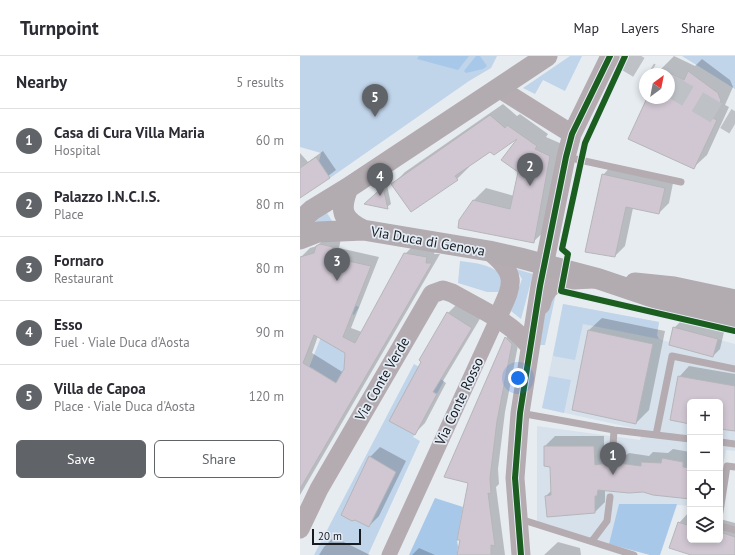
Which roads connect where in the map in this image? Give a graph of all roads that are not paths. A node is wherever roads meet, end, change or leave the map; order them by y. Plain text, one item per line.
1 (547, 56) edge
2 (610, 56) edge
3 (500, 89) junction
4 (572, 134) junction
5 (566, 157) junction
6 (681, 182) dead end
7 (348, 188) junction
8 (300, 221) edge
9 (363, 230) junction
10 (300, 239) edge
11 (489, 251) junction
12 (544, 264) junction
13 (599, 279) junction
14 (735, 300) edge
15 (535, 315) junction
16 (497, 319) junction
17 (735, 319) edge
18 (530, 347) junction
19 (735, 369) edge
20 (520, 413) junction
21 (614, 430) junction
22 (656, 435) junction
23 (687, 439) edge
24 (723, 442) edge
25 (735, 444) edge
26 (612, 462) dead end
27 (735, 468) edge
28 (610, 497) dead end
29 (721, 507) edge
30 (518, 519) junction
31 (723, 527) edge
32 (300, 529) edge
33 (735, 530) edge
34 (592, 541) junction
35 (389, 555) edge
36 (521, 555) edge
37 (634, 555) edge

1 - 3 main road
2 - 4 street
3 - 4 street
3 - 7 main road
4 - 5 street
5 - 6 lane
5 - 12 street
7 - 8 main road
7 - 9 main road, Via Duca di Genova
9 - 10 main road
9 - 11 main road, Via Duca di Genova
11 - 12 main road, Via Duca di Genova
11 - 16 street, Via Conte Rosso
12 - 13 main road, Via Duca di Genova
12 - 15 street
13 - 14 main road
13 - 15 street
13 - 17 main road
15 - 18 street
16 - 18 street, Via Conte Verde
16 - 32 street, Via Conte Verde
16 - 35 street, Via Conte Rosso
18 - 20 street
19 - 22 lane
20 - 21 lane
20 - 30 street
21 - 22 lane
21 - 26 lane
22 - 23 lane
24 - 25 lane
27 - 29 lane
28 - 34 lane
30 - 34 lane
30 - 36 street
31 - 33 lane
34 - 37 lane

